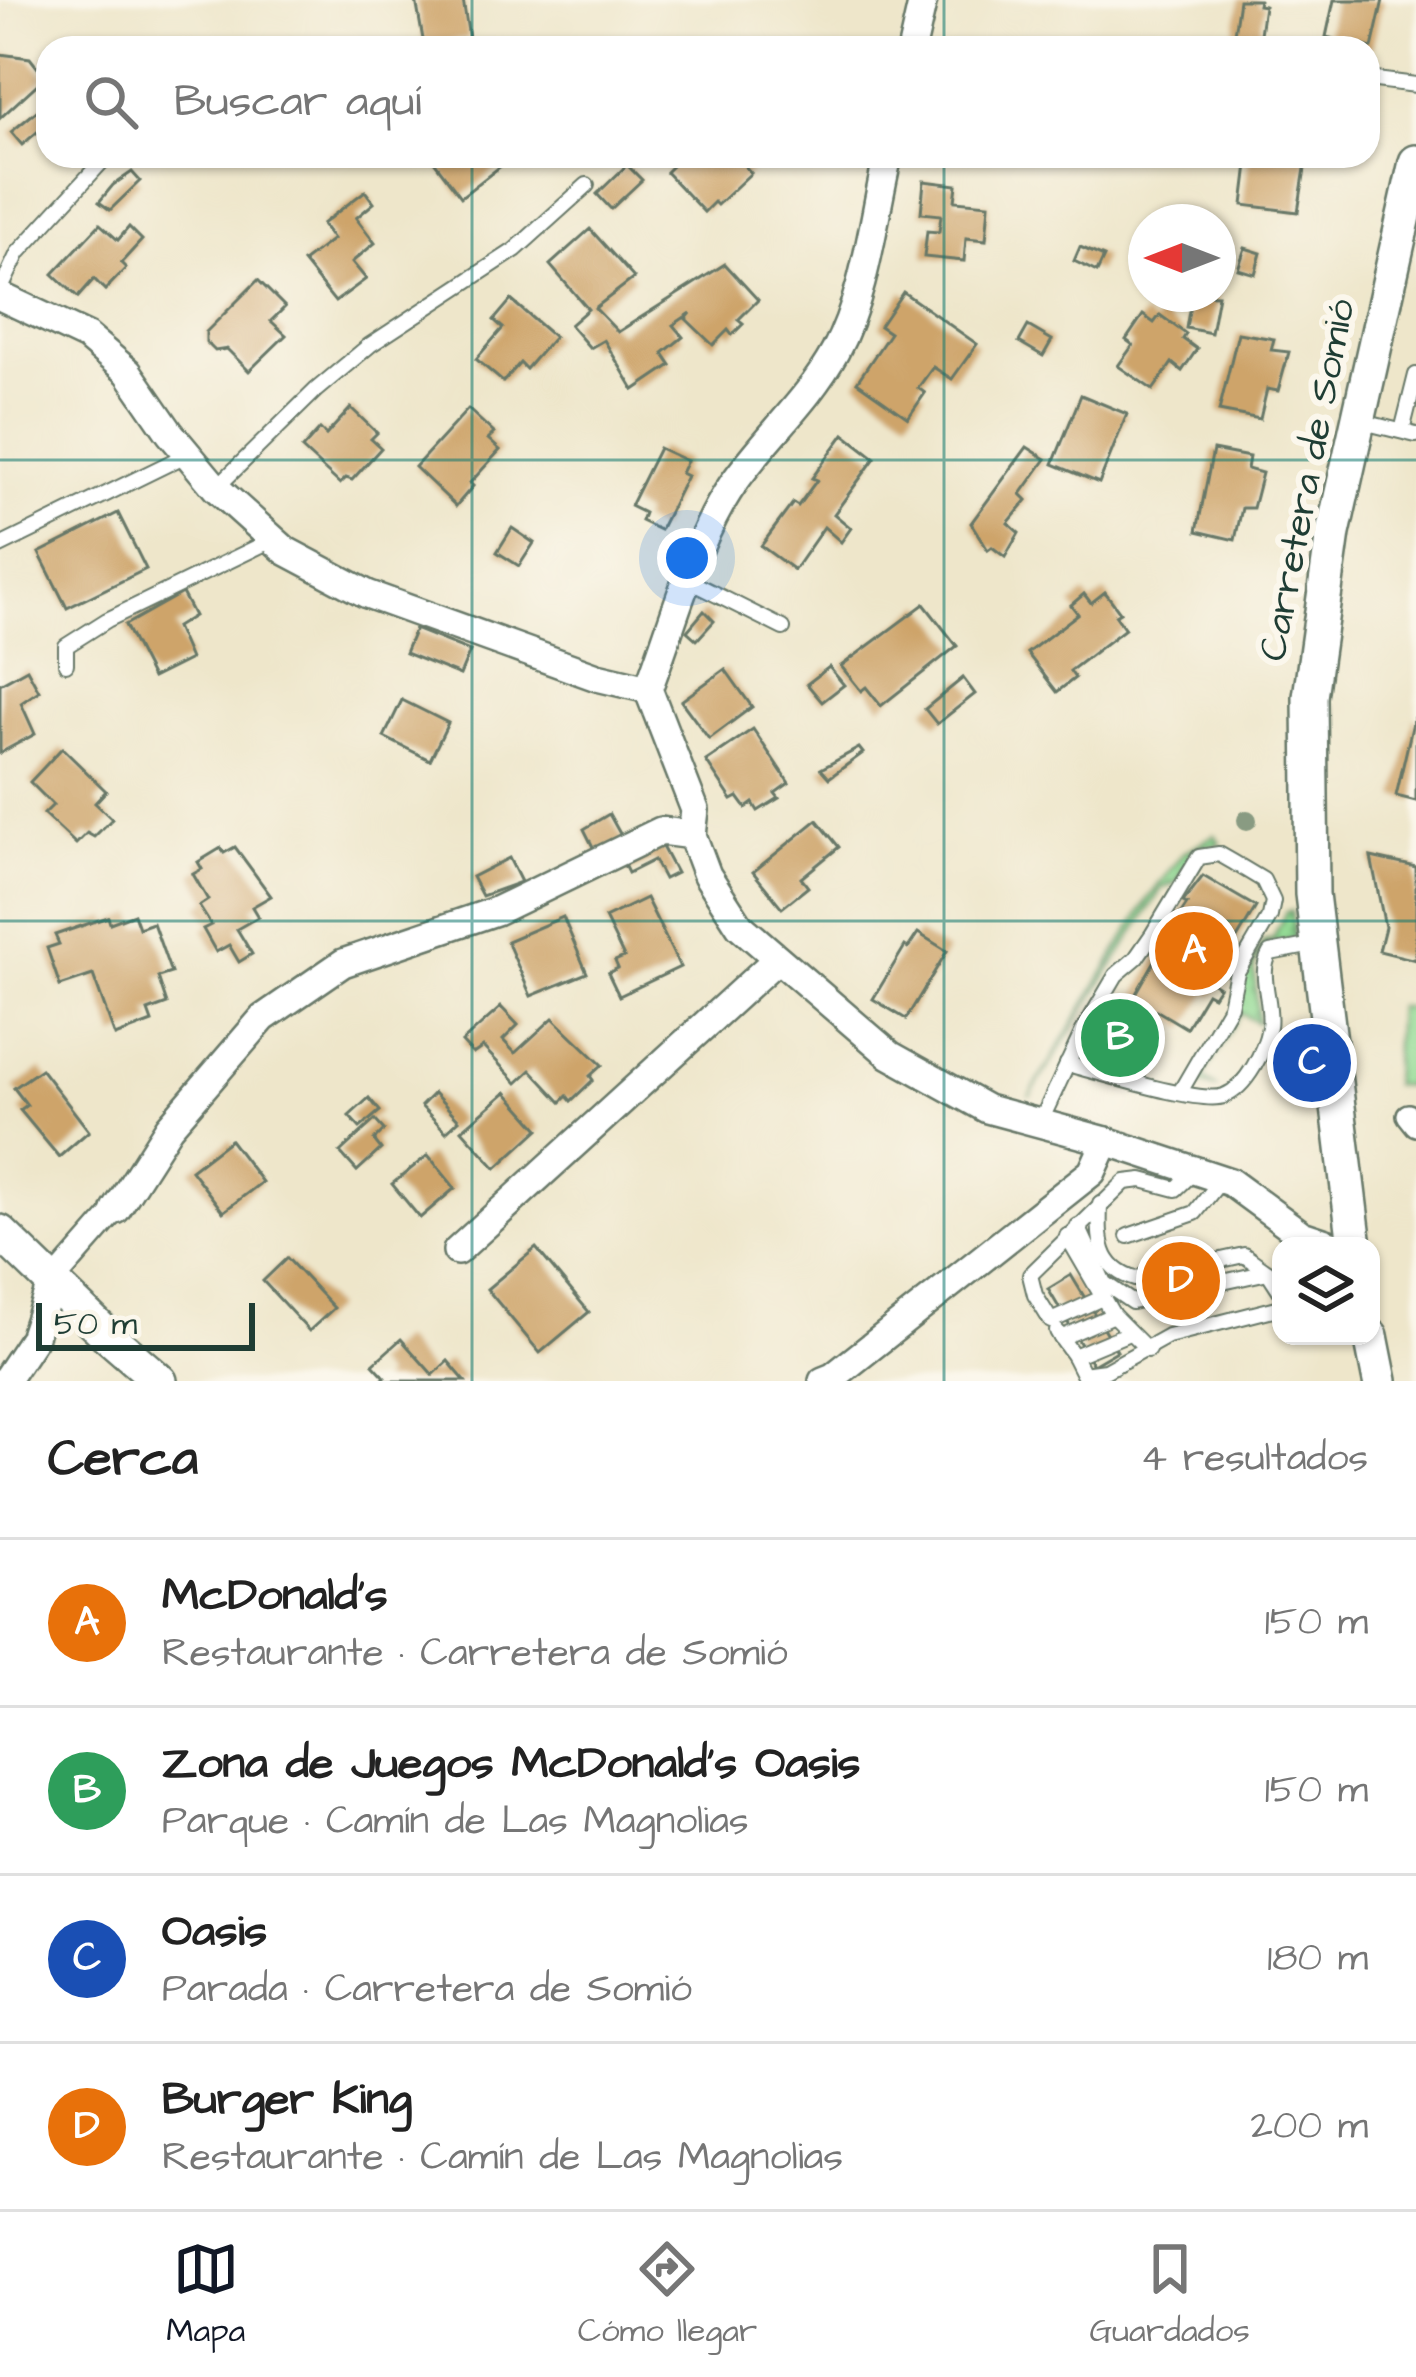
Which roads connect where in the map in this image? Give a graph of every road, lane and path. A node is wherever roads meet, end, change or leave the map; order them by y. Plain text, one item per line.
1 (923, 0) edge
2 (915, 36) edge
3 (1380, 80) edge
4 (1416, 85) edge
5 (96, 168) edge
6 (885, 168) edge
7 (587, 185) dead end
8 (1412, 201) edge
9 (0, 294) edge
10 (1416, 375) edge
11 (1359, 421) junction
12 (1409, 433) edge
13 (188, 454) junction
14 (216, 488) junction
15 (274, 539) junction
16 (0, 546) edge
17 (689, 581) junction
18 (783, 628) dead end
19 (66, 664) dead end
20 (648, 688) junction
21 (692, 835) junction
22 (1318, 944) junction
23 (776, 960) junction
24 (1067, 1064) junction
25 (1180, 1092) junction
26 (1040, 1124) junction
27 (1106, 1141) junction
28 (1209, 1175) junction
29 (1100, 1204) junction
30 (116, 1210) joint
31 (1072, 1231) junction
32 (1128, 1236) dead end
33 (1308, 1237) edge
34 (1354, 1237) edge
35 (2, 1240) edge
36 (458, 1251) dead end
37 (1268, 1273) junction
38 (1272, 1279) edge
39 (51, 1284) junction
40 (1102, 1298) junction
41 (1272, 1309) edge
42 (1113, 1315) junction
43 (1051, 1321) junction
44 (1129, 1333) junction
45 (1061, 1338) junction
46 (1373, 1345) edge
47 (1148, 1350) junction
48 (1073, 1356) junction
49 (5, 1381) edge
50 (160, 1381) edge
51 (823, 1381) edge
52 (1380, 1381) edge

1 - 2 street
3 - 4 lane
5 - 9 lane
6 - 17 street
7 - 14 lane
8 - 11 street, Carretera de Somió
9 - 13 street
10 - 12 lane
11 - 12 lane
11 - 22 street, Carretera de Somió
13 - 14 street
13 - 16 lane
14 - 15 street
15 - 19 lane
15 - 20 street
17 - 18 lane
17 - 20 street
20 - 21 street
21 - 23 street
21 - 30 street
22 - 25 lane
22 - 34 street, Carretera de Somió
23 - 26 street
23 - 36 street
24 - 25 lane
24 - 25 lane
24 - 26 lane
26 - 27 street
27 - 28 street
27 - 51 street
28 - 29 lane
28 - 32 lane
28 - 33 street
29 - 31 lane
29 - 37 lane
30 - 39 street
31 - 37 lane
31 - 40 lane
31 - 43 lane
35 - 39 street
37 - 38 lane
39 - 49 street
39 - 50 street
40 - 42 lane
40 - 43 lane
41 - 47 lane
42 - 44 lane
42 - 45 lane
43 - 45 lane
44 - 47 lane
44 - 48 lane
45 - 48 lane
46 - 52 street
47 - 48 lane

